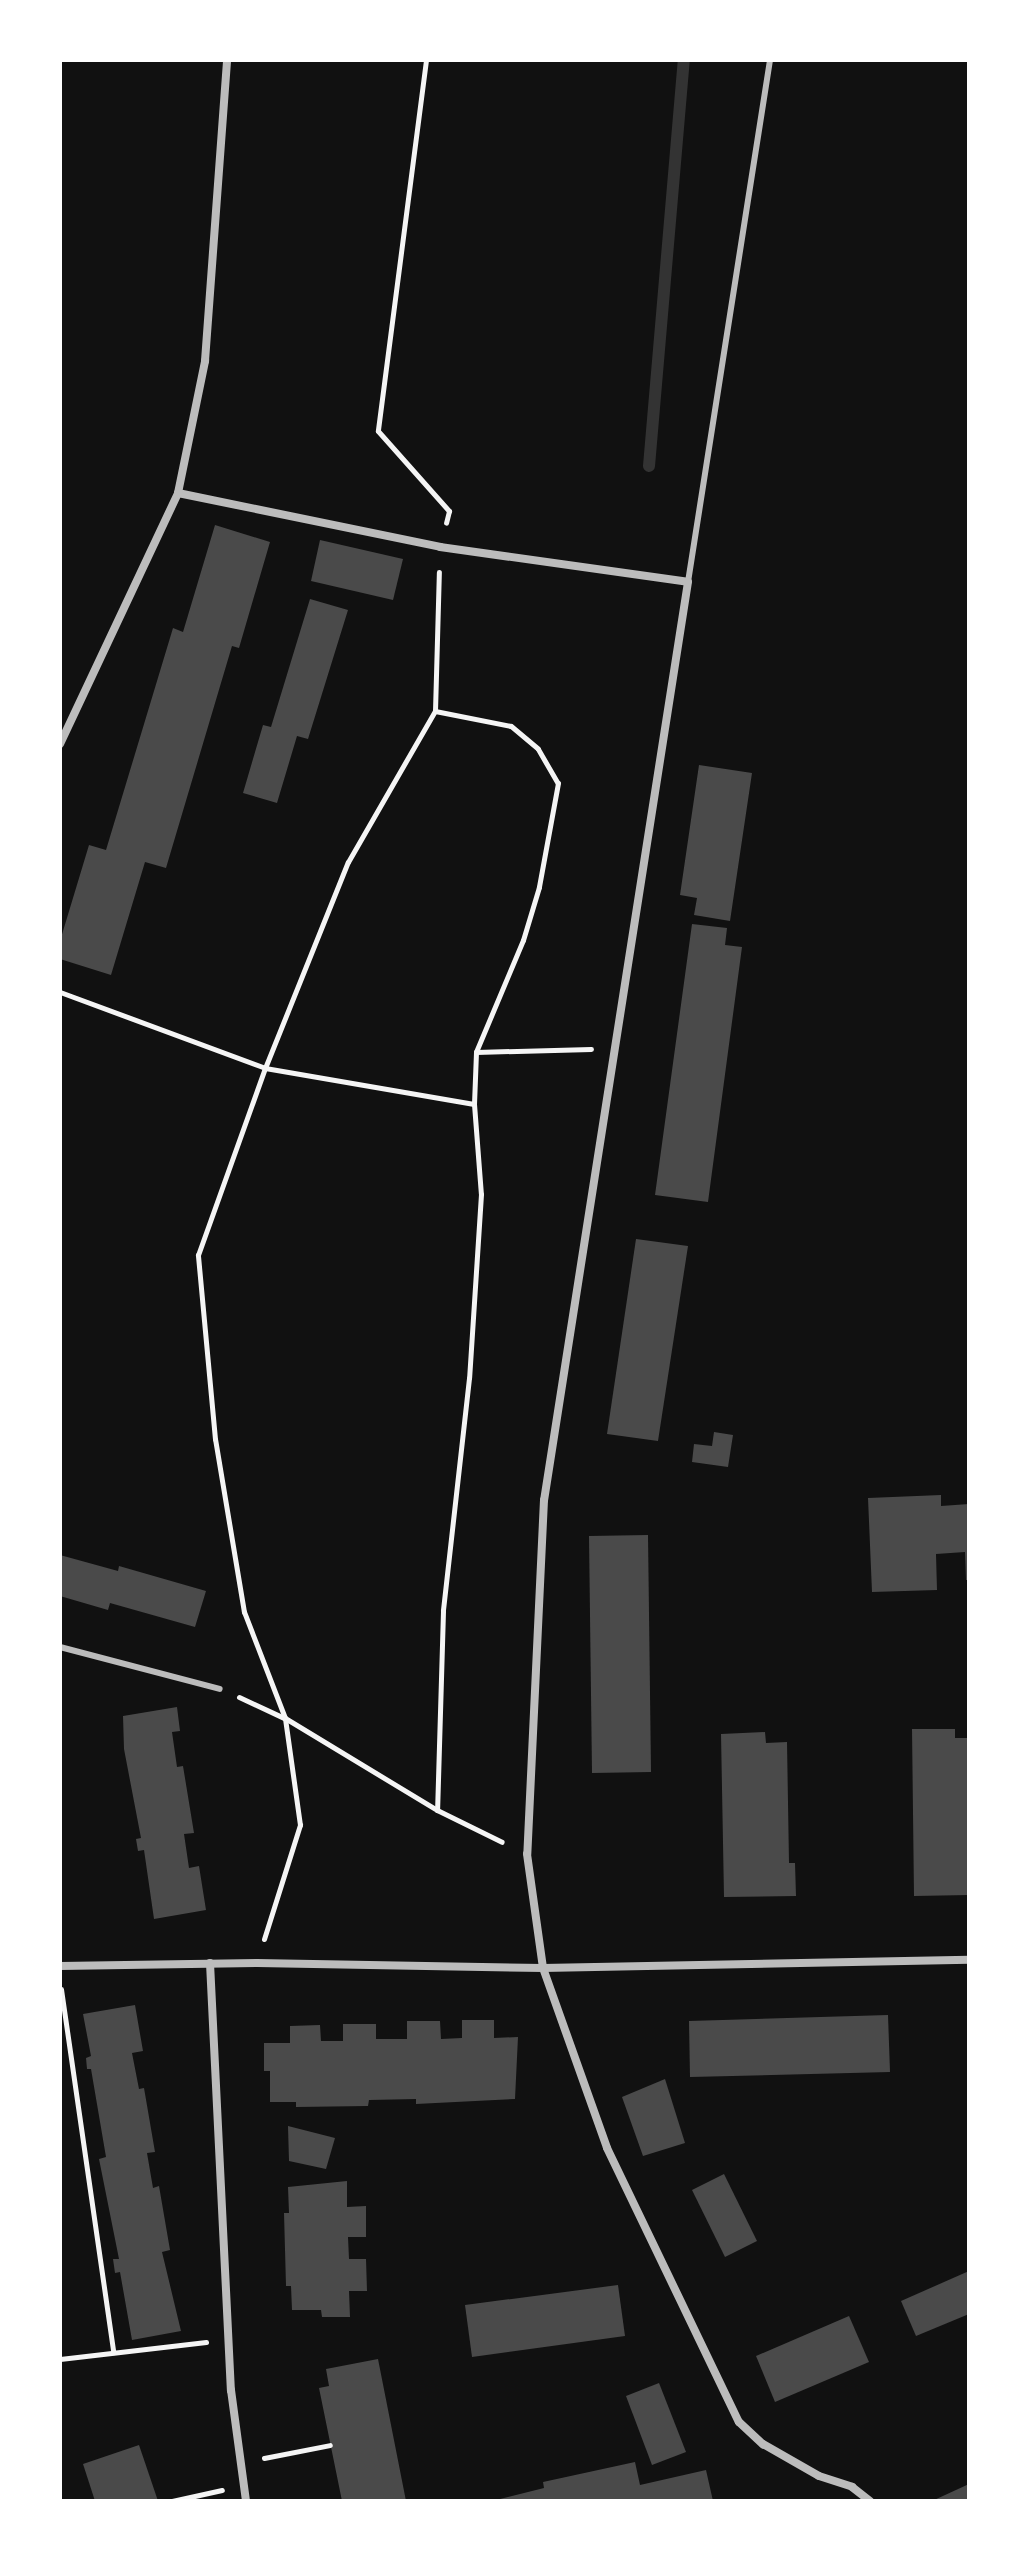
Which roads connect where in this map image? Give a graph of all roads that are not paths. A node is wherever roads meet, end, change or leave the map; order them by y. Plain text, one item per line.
1 (227, 60) edge
2 (770, 60) edge
3 (178, 493) junction
4 (688, 582) junction
5 (60, 744) edge
6 (60, 1647) edge
7 (220, 1689) road end
8 (969, 1960) edge
9 (210, 1963) junction
10 (60, 1966) edge
11 (543, 1968) junction
12 (246, 2501) edge
13 (870, 2501) edge

1 - 3 street
2 - 4 lane
3 - 4 street
3 - 5 street
4 - 11 street
6 - 7 lane
8 - 11 street
9 - 10 street
9 - 11 street
9 - 12 street
11 - 13 street

